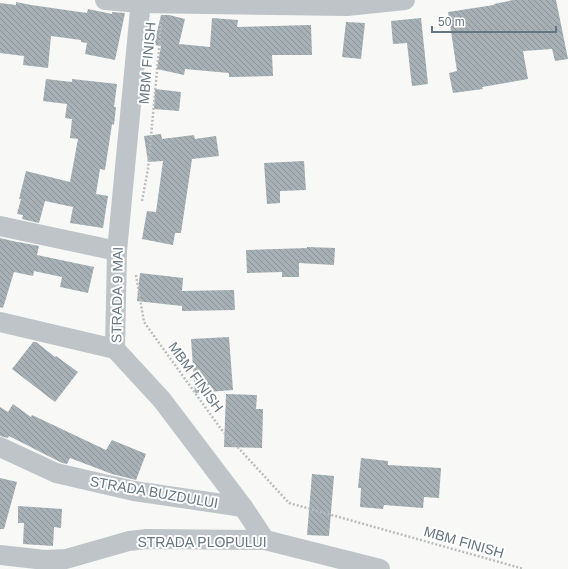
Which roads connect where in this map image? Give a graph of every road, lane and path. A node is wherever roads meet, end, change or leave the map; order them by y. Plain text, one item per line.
1 (105, 0) edge
2 (405, 0) edge
3 (141, 2) edge
4 (161, 14) dead end
5 (140, 207) dead end
6 (0, 226) edge
7 (117, 251) junction
8 (135, 268) dead end
9 (0, 322) edge
10 (115, 349) junction
11 (0, 447) edge
12 (243, 507) junction
13 (264, 540) junction
14 (0, 555) edge
15 (380, 569) edge
16 (524, 569) edge

1 - 3 street
2 - 3 street
3 - 7 street, STRADA 9 MAI
4 - 5 path, MBM FINISH
6 - 7 street
7 - 10 street, STRADA 9 MAI
8 - 16 path, MBM FINISH
9 - 10 street
10 - 12 street, STRADA 9 MAI
11 - 12 street, STRADA BUZDULUI
12 - 13 street, STRADA 9 MAI
13 - 14 street, STRADA PLOPULUI
13 - 15 street, STRADA PLOPULUI

